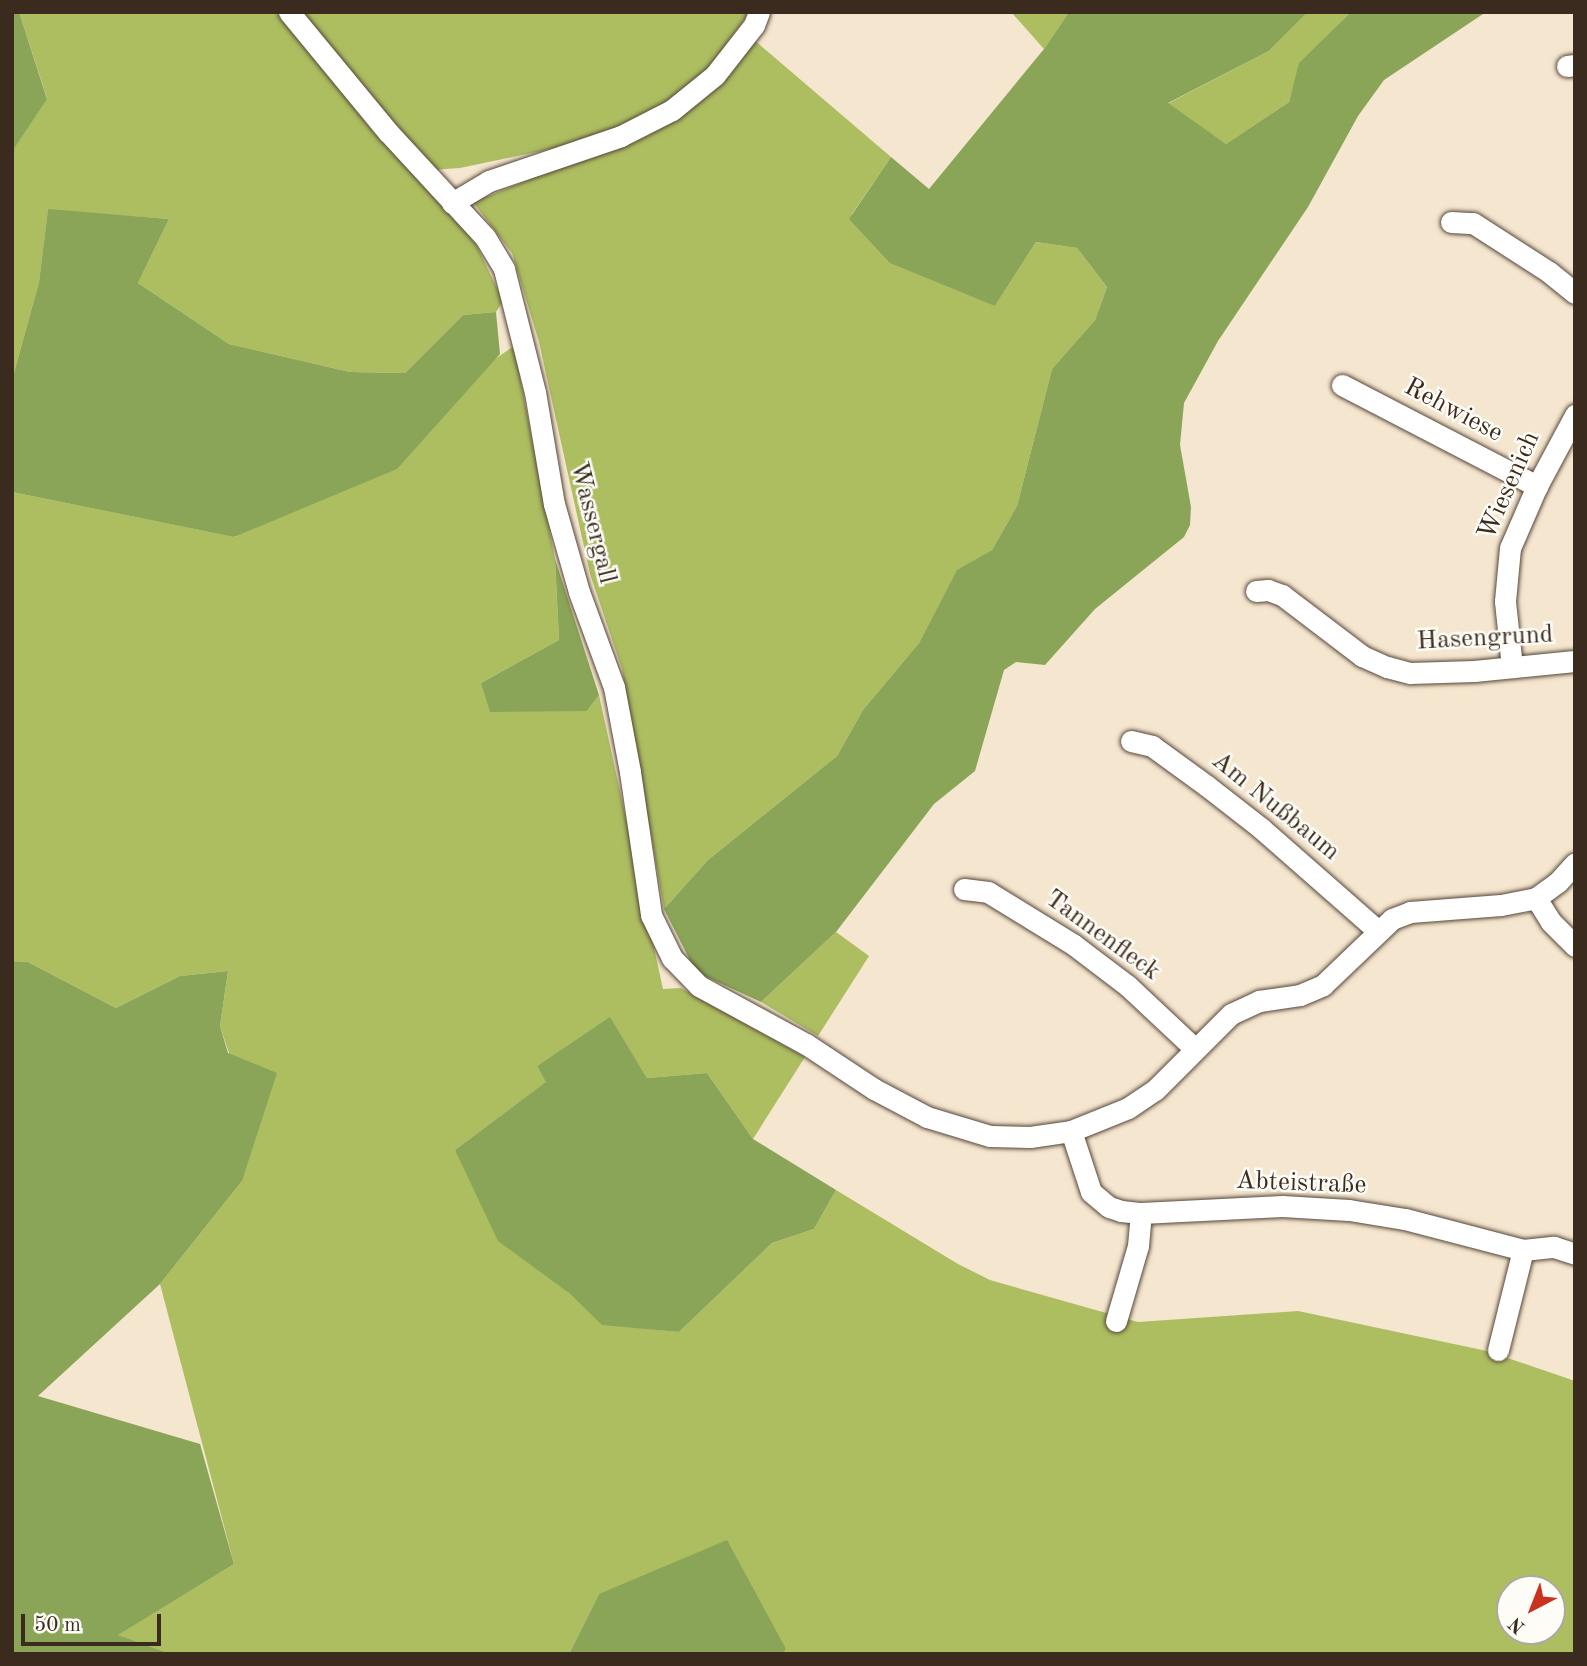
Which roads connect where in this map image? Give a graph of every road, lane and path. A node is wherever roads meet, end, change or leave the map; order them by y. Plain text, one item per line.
1 (289, 12) edge
2 (759, 12) edge
3 (452, 203) junction
4 (1451, 222) dead end
5 (1575, 293) edge
6 (1342, 385) dead end
7 (1575, 415) edge
8 (1537, 486) junction
9 (1256, 591) dead end
10 (1575, 662) edge
11 (1512, 667) junction
12 (1131, 741) dead end
13 (1575, 863) edge
14 (964, 889) dead end
15 (1536, 898) junction
16 (1377, 930) junction
17 (1575, 946) edge
18 (1195, 1049) junction
19 (1071, 1131) junction
20 (1141, 1213) junction
21 (1522, 1250) junction
22 (1575, 1254) edge
23 (1116, 1321) dead end
24 (1498, 1350) dead end

1 - 3 street, Wassergall
2 - 3 street
3 - 19 street, Wassergall
4 - 5 street
6 - 8 street, Rehwiese
7 - 8 street, Wiesenich
8 - 11 street, Wiesenich
9 - 11 street, Hasengrund
10 - 11 street, Hasengrund
12 - 16 street, Am Nußbaum
13 - 15 street
14 - 18 street, Tannenfleck
15 - 16 street, Wassergall
15 - 17 street
16 - 18 street, Wassergall
18 - 19 street, Wassergall
19 - 20 street, Abteistraße
20 - 21 street, Abteistraße
20 - 23 street
21 - 22 street, Abteistraße
21 - 24 street

